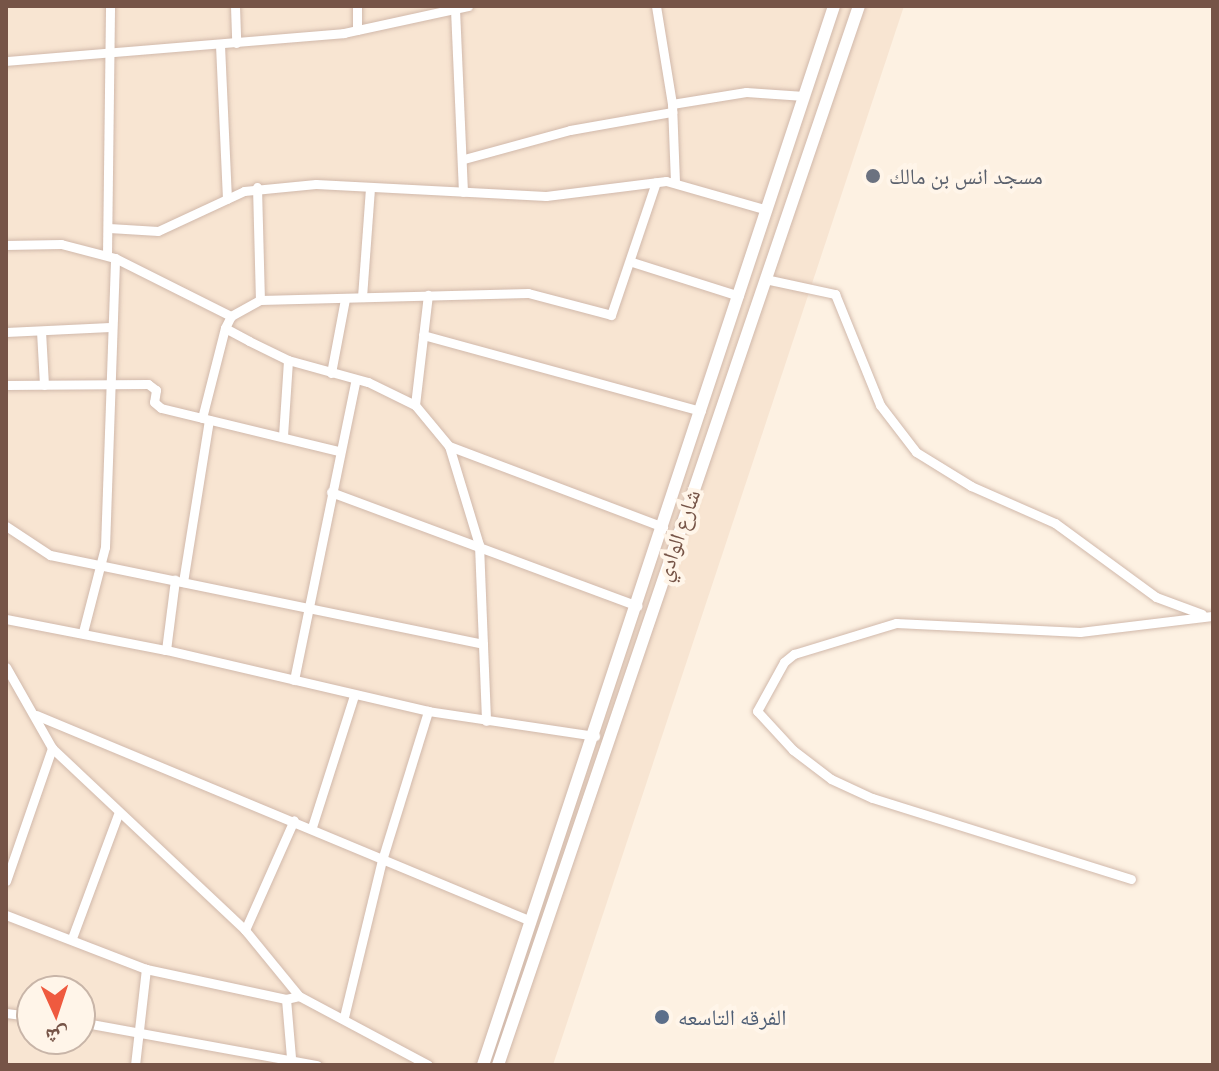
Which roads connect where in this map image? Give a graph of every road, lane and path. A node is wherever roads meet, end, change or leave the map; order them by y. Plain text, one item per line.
1 (110, 6) edge
2 (235, 6) edge
3 (357, 6) edge
4 (468, 6) edge
5 (656, 6) edge
6 (834, 6) edge
7 (859, 6) edge
8 (455, 9) junction
9 (357, 30) junction
10 (236, 43) junction
11 (220, 45) junction
12 (111, 52) junction
13 (6, 61) edge
14 (804, 96) junction
15 (672, 108) junction
16 (464, 159) junction
17 (656, 182) junction
18 (675, 182) junction
19 (257, 187) junction
20 (370, 187) junction
21 (463, 192) junction
22 (227, 199) junction
23 (767, 210) junction
24 (109, 228) junction
25 (6, 245) edge
26 (111, 256) junction
27 (632, 262) junction
28 (765, 279) junction
29 (428, 295) junction
30 (739, 296) junction
31 (362, 297) junction
32 (345, 299) junction
33 (260, 300) junction
34 (231, 316) junction
35 (110, 327) junction
36 (225, 328) junction
37 (41, 331) junction
38 (6, 332) edge
39 (423, 335) junction
40 (288, 360) junction
41 (331, 373) junction
42 (355, 382) junction
43 (6, 385) edge
44 (44, 385) junction
45 (110, 385) junction
46 (415, 405) junction
47 (701, 411) junction
48 (206, 419) junction
49 (283, 436) junction
50 (449, 446) junction
51 (339, 451) junction
52 (331, 492) junction
53 (6, 526) edge
54 (663, 527) junction
55 (479, 545) junction
56 (102, 565) junction
57 (179, 581) junction
58 (638, 606) junction
59 (312, 612) junction
60 (1212, 616) edge
61 (6, 619) edge
62 (83, 632) junction
63 (483, 644) junction
64 (166, 650) junction
65 (6, 667) edge
66 (294, 680) junction
67 (354, 695) junction
68 (428, 711) junction
69 (36, 715) junction
70 (486, 721) junction
71 (595, 736) junction
72 (52, 748) junction
73 (589, 752) junction
74 (603, 756) junction
75 (118, 814) junction
76 (294, 820) junction
77 (312, 827) junction
78 (382, 860) junction
79 (1131, 879) dead end
80 (6, 881) edge
81 (6, 915) edge
82 (531, 921) junction
83 (245, 930) junction
84 (72, 938) junction
85 (146, 969) junction
86 (299, 996) junction
87 (286, 999) junction
88 (344, 1017) junction
89 (96, 1024) edge
90 (136, 1030) junction
91 (291, 1057) junction
92 (135, 1065) edge
93 (317, 1065) edge
94 (428, 1065) edge
95 (483, 1065) edge
96 (498, 1065) edge

1 - 12 street
2 - 10 street
3 - 9 street
4 - 8 street
5 - 15 street
6 - 14 main road, شارع الوادي
7 - 28 main road, شارع الوادي
8 - 9 street
8 - 16 street
9 - 10 street
10 - 11 street
11 - 12 street
11 - 22 street
12 - 13 street
12 - 24 street
14 - 15 street
14 - 23 main road, شارع الوادي
15 - 16 street
15 - 18 street
16 - 21 street
17 - 18 street
17 - 21 street
17 - 27 street
18 - 23 street
19 - 20 street
19 - 22 street
19 - 33 street
20 - 21 street
20 - 31 street
22 - 24 street
23 - 30 main road, شارع الوادي
24 - 26 street
25 - 26 street
26 - 34 street
26 - 35 street
27 - 29 street
27 - 30 street
28 - 60 street
28 - 74 main road, شارع الوادي
29 - 31 street
29 - 39 street
30 - 47 main road, شارع الوادي
31 - 32 street
32 - 33 street
32 - 41 street
33 - 34 street
34 - 36 street
35 - 37 street
35 - 45 street
36 - 40 street
36 - 48 street
37 - 38 street
37 - 44 street
39 - 46 street
39 - 47 street
40 - 41 street
40 - 49 street
41 - 42 street
42 - 46 street
42 - 51 street
43 - 44 street
44 - 45 street
45 - 48 street
45 - 56 street
46 - 50 street
47 - 54 main road, شارع الوادي
48 - 49 street
48 - 57 street
49 - 51 street
50 - 54 street
50 - 55 street
51 - 52 street
52 - 55 street
52 - 59 street
53 - 56 street
54 - 58 main road, شارع الوادي
55 - 58 street
55 - 63 street
56 - 57 street
56 - 62 street
57 - 59 street
57 - 64 street
58 - 71 main road, شارع الوادي
59 - 63 street
59 - 66 street
60 - 79 street
61 - 62 street
62 - 64 street
63 - 70 street
64 - 66 street
65 - 69 street
66 - 67 street
67 - 68 street
67 - 77 street
68 - 70 street
68 - 78 street
69 - 72 street
69 - 76 street
70 - 71 street
71 - 73 main road, شارع الوادي
72 - 75 street
72 - 80 street
73 - 74 main road
73 - 82 main road, شارع الوادي
74 - 96 main road, شارع الوادي
75 - 83 street
75 - 84 street
76 - 77 street
76 - 83 street
77 - 78 street
78 - 82 street
78 - 88 street
81 - 84 street
82 - 95 main road, شارع الوادي
83 - 86 street
84 - 85 street
85 - 87 street
85 - 90 street
86 - 87 street
86 - 88 street
87 - 91 street
88 - 94 street
89 - 90 street
90 - 91 street
90 - 92 street
91 - 93 street

